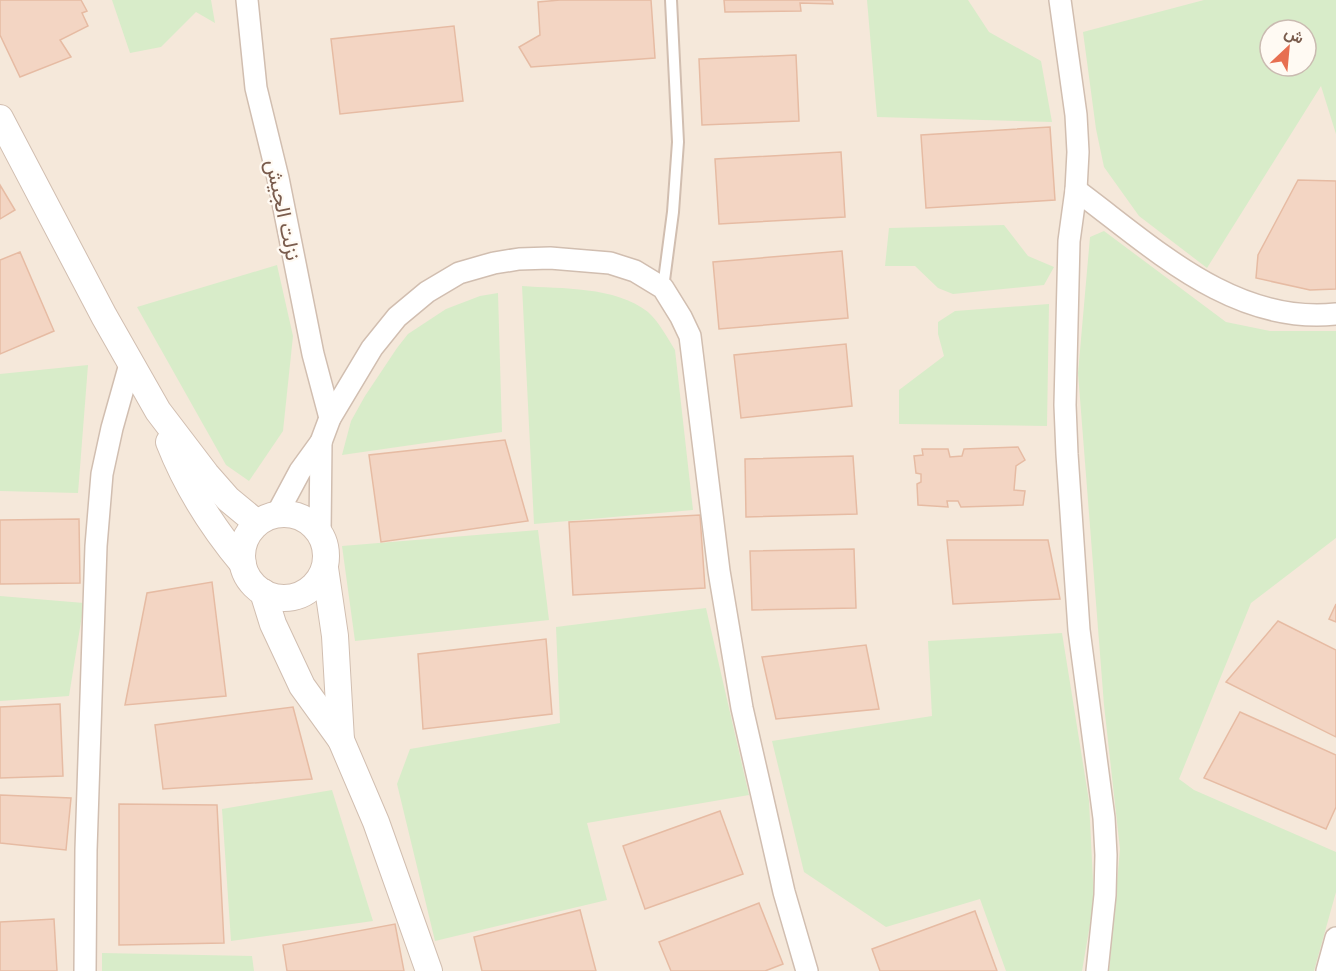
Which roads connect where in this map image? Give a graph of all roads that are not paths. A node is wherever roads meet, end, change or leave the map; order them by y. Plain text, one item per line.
1 (248, 0) edge
2 (671, 0) edge
3 (1060, 0) edge
4 (0, 118) edge
5 (1076, 190) junction
6 (663, 288) junction
7 (1336, 314) edge
8 (130, 364) junction
9 (158, 411) junction
10 (330, 418) junction
11 (321, 442) junction
12 (267, 519) junction
13 (320, 533) junction
14 (243, 564) junction
15 (325, 568) junction
16 (263, 592) junction
17 (341, 740) junction
18 (1336, 938) edge
19 (85, 971) edge
20 (429, 971) edge
21 (807, 971) edge
22 (1097, 971) edge
23 (1327, 971) edge

1 - 10 street, نزلت الجيش
2 - 6 lane
3 - 5 street
4 - 8 street
5 - 7 street
5 - 22 street
6 - 10 street
6 - 21 street
8 - 9 street
8 - 19 street
9 - 12 street
9 - 14 street
10 - 11 street
11 - 12 street
11 - 13 street
12 - 13 street
12 - 14 street
13 - 15 street
14 - 16 street
15 - 16 street
15 - 17 street
16 - 17 street
17 - 20 street
18 - 23 street

